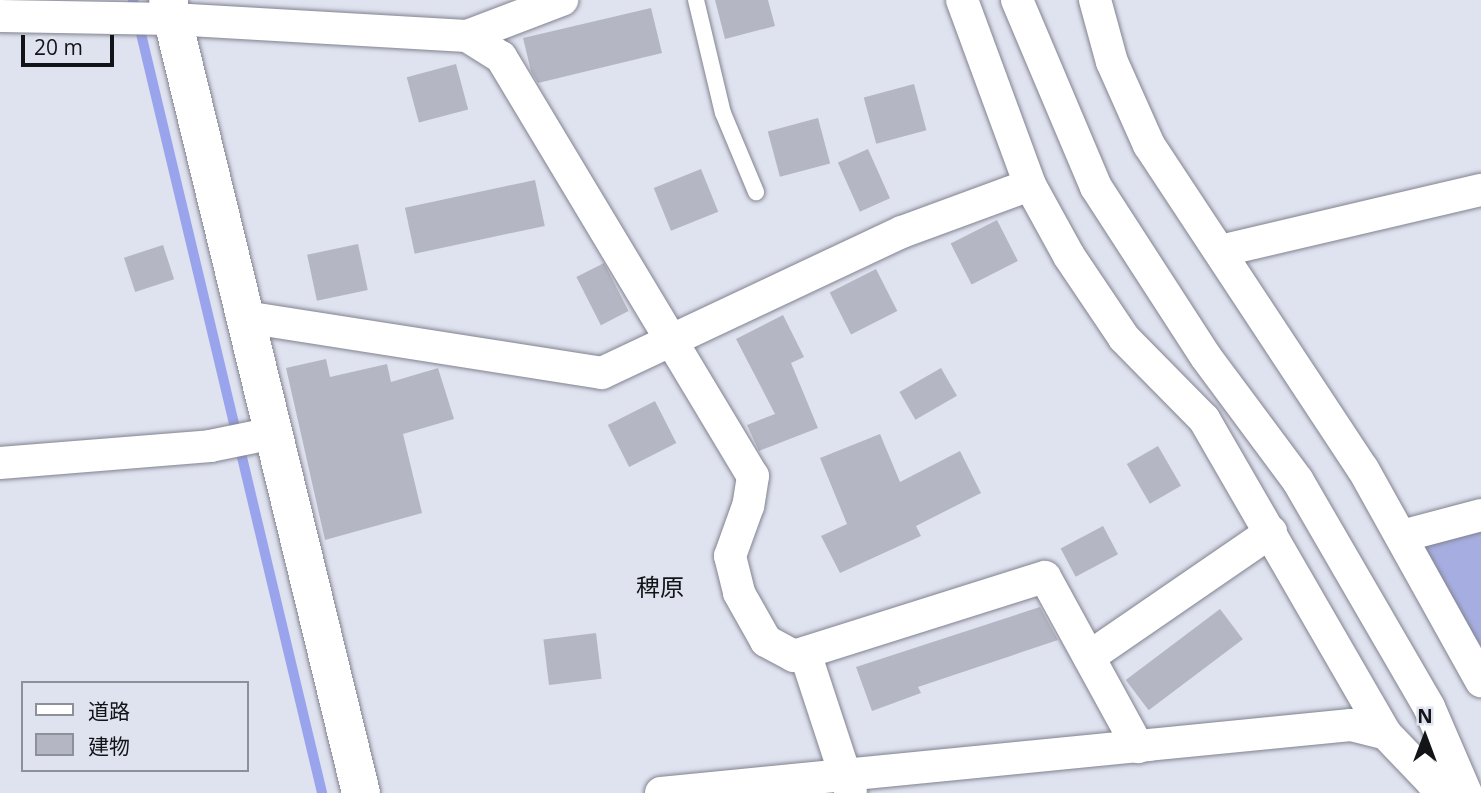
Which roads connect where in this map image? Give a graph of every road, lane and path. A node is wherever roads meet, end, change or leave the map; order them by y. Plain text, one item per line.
1 (562, 0) edge
2 (696, 0) edge
3 (962, 0) edge
4 (1017, 0) edge
5 (1095, 0) edge
6 (170, 10) edge
7 (0, 16) edge
8 (467, 36) junction
9 (1030, 185) junction
10 (1481, 190) edge
11 (756, 192) dead end
12 (1220, 251) junction
13 (245, 317) junction
14 (672, 342) junction
15 (274, 433) junction
16 (0, 463) edge
17 (1481, 514) edge
18 (1271, 531) junction
19 (1402, 536) junction
20 (805, 653) junction
21 (1089, 657) junction
22 (1481, 681) edge
23 (1386, 734) junction
24 (1138, 747) junction
25 (848, 785) edge
26 (361, 793) edge
27 (661, 793) edge
28 (1455, 793) edge
29 (1466, 793) edge

1 - 8 street
2 - 11 lane
3 - 9 street
4 - 29 street
5 - 12 street
6 - 7 street
6 - 8 street
6 - 13 street
8 - 14 street
9 - 14 street
9 - 18 street
10 - 12 street
12 - 19 street
13 - 14 street
13 - 15 street
14 - 20 street
15 - 16 street
15 - 26 street
17 - 19 street
18 - 21 street
18 - 23 street
19 - 22 street
20 - 21 street
20 - 25 street
21 - 24 street
23 - 24 street
23 - 28 street
24 - 25 street
25 - 27 street

